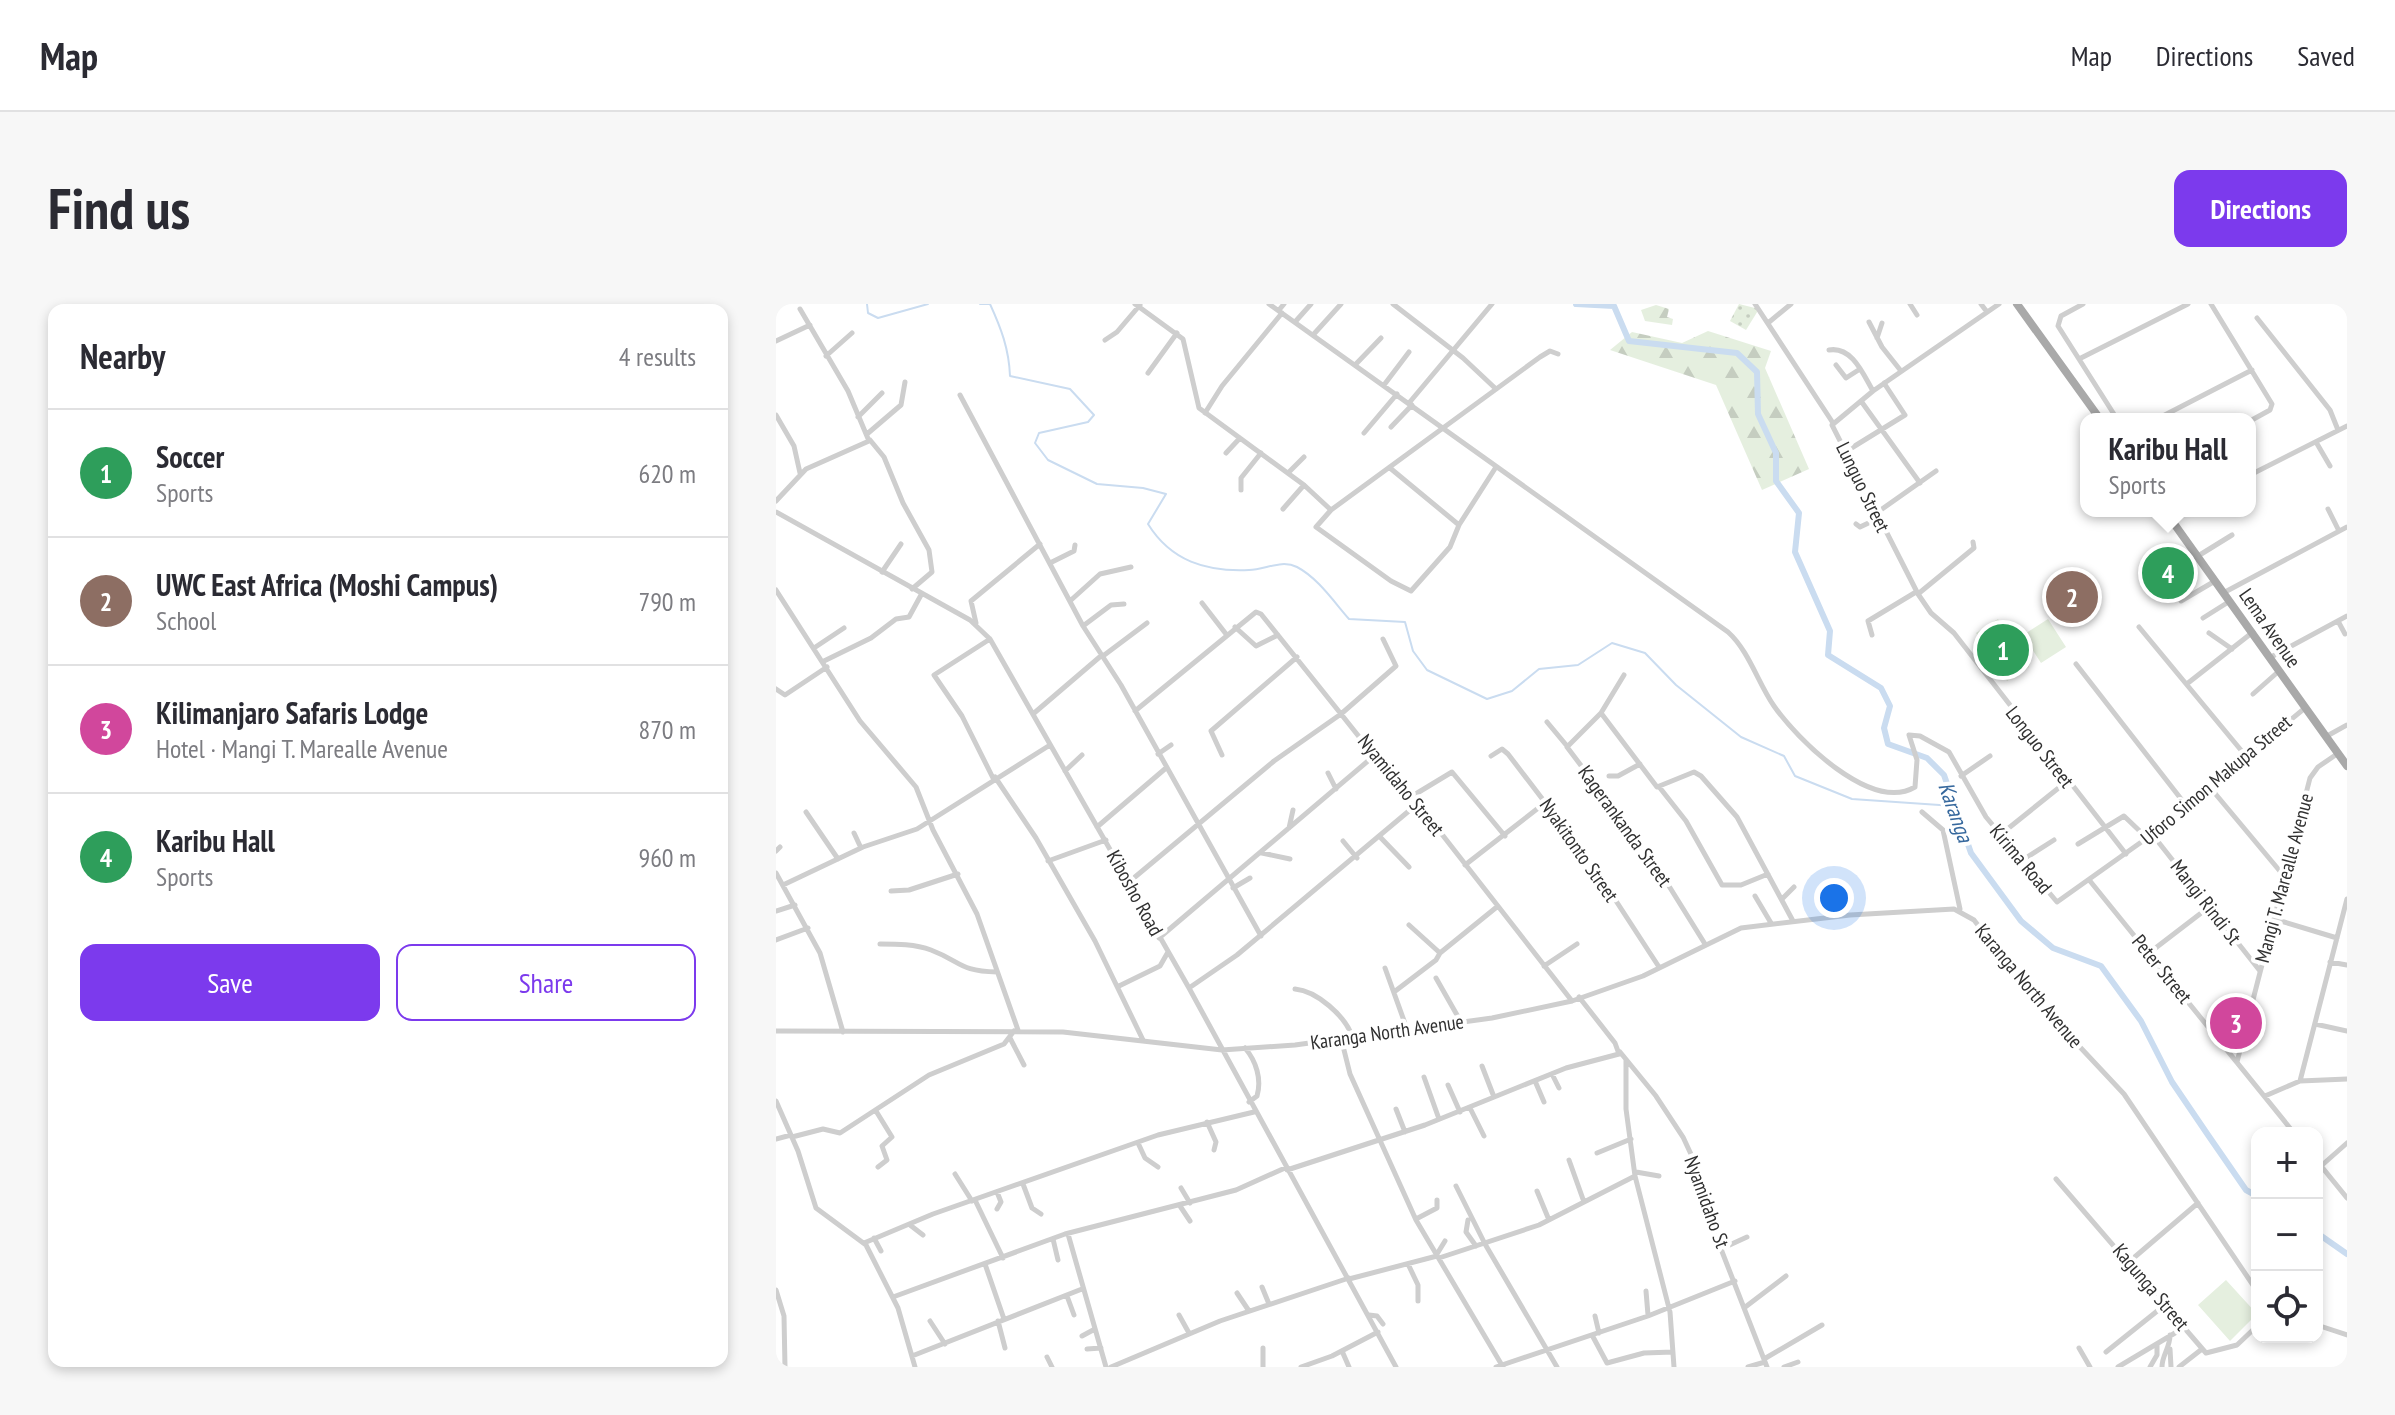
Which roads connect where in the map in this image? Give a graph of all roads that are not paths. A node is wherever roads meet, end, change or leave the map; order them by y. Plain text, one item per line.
1 (1269, 304) edge
2 (1284, 304) edge
3 (1311, 304) edge
4 (1341, 304) edge
5 (1393, 304) edge
6 (1492, 304) edge
7 (1755, 304) edge
8 (1791, 304) edge
9 (1910, 304) edge
10 (1981, 304) edge
11 (1999, 304) edge
12 (2017, 304) edge
13 (2083, 304) edge
14 (2188, 304) edge
15 (2211, 304) edge
16 (1138, 305) edge
17 (800, 309) dead end
18 (1280, 312) junction
19 (1987, 312) junction
20 (1917, 315) dead end
21 (2257, 318) dead end
22 (1295, 322) junction
23 (1869, 322) dead end
24 (1768, 323) junction
25 (1882, 323) dead end
26 (810, 325) junction
27 (852, 333) dead end
28 (1177, 333) junction
29 (1313, 335) junction
30 (1381, 338) dead end
31 (1877, 339) junction
32 (1105, 340) dead end
33 (776, 341) edge
34 (1452, 350) junction
35 (1829, 350) dead end
36 (1409, 352) dead end
37 (1558, 354) dead end
38 (826, 356) junction
39 (2079, 359) junction
40 (1355, 365) junction
41 (1836, 365) dead end
42 (1860, 369) junction
43 (2252, 370) junction
44 (1901, 371) junction
45 (1148, 373) dead end
46 (905, 382) dead end
47 (1884, 383) junction
48 (1384, 385) junction
49 (1496, 389) junction
50 (1873, 391) junction
51 (882, 393) dead end
52 (1397, 394) junction
53 (960, 395) dead end
54 (1861, 401) junction
55 (1410, 404) junction
56 (1205, 413) junction
57 (2096, 413) edge
58 (2113, 413) edge
59 (2169, 413) edge
60 (776, 415) edge
61 (858, 417) junction
62 (2256, 417) edge
63 (1833, 423) junction
64 (2347, 426) edge
65 (1391, 427) dead end
66 (1443, 429) junction
67 (1881, 429) junction
68 (2338, 430) junction
69 (1364, 433) dead end
70 (868, 436) junction
71 (1240, 438) junction
72 (2316, 442) junction
73 (1845, 452) junction
74 (1226, 453) dead end
75 (1261, 453) junction
76 (1304, 457) dead end
77 (2330, 466) dead end
78 (1496, 467) junction
79 (1390, 468) junction
80 (1936, 471) dead end
81 (2256, 472) edge
82 (801, 473) junction
83 (1288, 473) junction
84 (1920, 483) junction
85 (1304, 485) junction
86 (1241, 490) dead end
87 (776, 501) edge
88 (1283, 509) dead end
89 (2328, 509) dead end
90 (1331, 510) junction
91 (776, 512) edge
92 (1876, 517) junction
93 (2170, 517) edge
94 (1856, 524) dead end
95 (1459, 525) junction
96 (2347, 527) edge
97 (2339, 531) junction
98 (2232, 535) dead end
99 (1973, 542) dead end
100 (901, 544) dead end
101 (1040, 544) junction
102 (1075, 545) dead end
103 (2198, 556) junction
104 (1050, 563) junction
105 (1131, 567) dead end
106 (882, 572) junction
107 (2216, 580) junction
108 (912, 589) junction
109 (776, 590) edge
110 (2225, 592) junction
111 (1917, 593) junction
112 (921, 594) junction
113 (1070, 601) junction
114 (2181, 601) dead end
115 (2231, 601) junction
116 (1202, 603) dead end
117 (1124, 604) dead end
118 (1925, 604) joint
119 (2347, 616) edge
120 (2203, 618) dead end
121 (2338, 621) junction
122 (976, 623) junction
123 (1147, 623) dead end
124 (1083, 626) junction
125 (1235, 627) junction
126 (2139, 627) dead end
127 (844, 628) dead end
128 (2253, 632) junction
129 (2209, 633) dead end
130 (1226, 634) junction
131 (2345, 634) dead end
132 (1278, 635) junction
133 (1872, 635) dead end
134 (990, 639) junction
135 (1383, 639) dead end
136 (814, 648) junction
137 (2232, 649) junction
138 (1102, 656) junction
139 (1297, 657) junction
140 (2271, 657) junction
141 (826, 664) junction
142 (2076, 664) dead end
143 (2280, 670) junction
144 (1624, 675) dead end
145 (2188, 683) junction
146 (776, 689) edge
147 (2253, 694) dead end
148 (2306, 707) junction
149 (1135, 711) junction
150 (1601, 713) junction
151 (1033, 714) junction
152 (1341, 714) junction
153 (1547, 722) dead end
154 (2347, 725) edge
155 (2327, 736) junction
156 (1050, 745) junction
157 (1171, 745) dead end
158 (1567, 746) junction
159 (1158, 754) junction
160 (2338, 754) junction
161 (1082, 755) dead end
162 (1222, 755) dead end
163 (1375, 755) junction
164 (2245, 755) junction
165 (1491, 756) dead end
166 (1990, 756) dead end
167 (1640, 764) junction
168 (2347, 766) edge
169 (1166, 768) junction
170 (1065, 771) junction
171 (1328, 773) dead end
172 (1609, 776) dead end
173 (1961, 776) junction
174 (994, 778) junction
175 (2066, 782) junction
176 (2208, 785) junction
177 (1659, 788) junction
178 (1336, 789) junction
179 (1409, 798) junction
180 (1546, 802) junction
181 (2185, 804) junction
182 (1416, 805) junction
183 (806, 812) dead end
184 (1922, 812) dead end
185 (1305, 816) junction
186 (929, 821) junction
187 (1198, 825) junction
188 (2103, 826) junction
189 (1097, 827) junction
190 (1289, 829) junction
191 (854, 833) dead end
192 (2000, 835) junction
193 (1505, 836) junction
194 (2150, 836) junction
195 (1381, 838) junction
196 (1106, 840) junction
197 (2054, 840) dead end
198 (1343, 841) dead end
199 (2078, 844) dead end
200 (861, 848) junction
201 (1261, 852) junction
202 (2126, 854) junction
203 (1357, 858) junction
204 (838, 859) junction
205 (1290, 859) dead end
206 (1048, 861) junction
207 (2021, 861) junction
208 (1464, 865) junction
209 (1409, 867) dead end
210 (776, 873) edge
211 (958, 874) junction
212 (1768, 874) junction
213 (2285, 877) junction
214 (1250, 878) dead end
215 (1229, 880) junction
216 (2090, 881) junction
217 (1129, 882) junction
218 (783, 885) junction
219 (1794, 887) dead end
220 (1233, 888) junction
221 (891, 891) dead end
222 (1755, 896) dead end
223 (1782, 900) junction
224 (2347, 902) edge
225 (795, 905) junction
226 (1498, 906) junction
227 (2209, 907) junction
228 (1960, 910) junction
229 (776, 911) edge
230 (2274, 919) junction
231 (1793, 921) junction
232 (1771, 923) junction
233 (1409, 925) dead end
234 (808, 928) junction
235 (1261, 936) junction
236 (1159, 938) junction
237 (2337, 938) junction
238 (776, 940) edge
239 (880, 944) dead end
240 (1577, 944) dead end
241 (1705, 944) junction
242 (1168, 952) junction
243 (1440, 953) junction
244 (2149, 953) junction
245 (2330, 962) junction
246 (2347, 965) edge
247 (1544, 966) junction
248 (1659, 967) junction
249 (1385, 968) dead end
250 (2260, 971) junction
251 (997, 972) junction
252 (1436, 978) dead end
253 (1119, 986) junction
254 (1189, 988) junction
255 (1295, 989) dead end
256 (1394, 992) junction
257 (1579, 997) junction
258 (1572, 1001) junction
259 (1461, 1022) junction
260 (2315, 1024) junction
261 (1407, 1029) junction
262 (1017, 1030) junction
263 (776, 1031) edge
264 (2347, 1031) edge
265 (843, 1032) junction
266 (1352, 1036) junction
267 (1010, 1038) junction
268 (1341, 1038) junction
269 (1143, 1040) junction
270 (1245, 1048) junction
271 (1222, 1050) junction
272 (1620, 1052) junction
273 (1626, 1059) junction
274 (2237, 1062) junction
275 (1024, 1065) dead end
276 (1482, 1066) dead end
277 (1552, 1074) junction
278 (1424, 1077) dead end
279 (2347, 1079) edge
280 (1535, 1081) junction
281 (2300, 1081) junction
282 (1448, 1085) dead end
283 (1559, 1088) dead end
284 (2265, 1096) junction
285 (1494, 1097) junction
286 (776, 1101) edge
287 (1249, 1102) junction
288 (1544, 1102) dead end
289 (1470, 1108) junction
290 (1396, 1109) dead end
291 (876, 1111) junction
292 (1255, 1112) junction
293 (1460, 1112) junction
294 (1439, 1119) junction
295 (1207, 1122) junction
296 (2289, 1127) edge
297 (1405, 1132) junction
298 (792, 1136) junction
299 (1484, 1136) dead end
300 (776, 1139) edge
301 (1631, 1139) junction
302 (1382, 1141) junction
303 (1138, 1143) junction
304 (2347, 1143) edge
305 (1214, 1150) dead end
306 (1597, 1153) dead end
307 (1569, 1160) dead end
308 (2323, 1160) edge
309 (878, 1167) dead end
310 (1158, 1167) dead end
311 (2323, 1168) edge
312 (1286, 1169) junction
313 (955, 1174) dead end
314 (1636, 1174) junction
315 (1659, 1176) dead end
316 (2056, 1179) dead end
317 (1024, 1183) junction
318 (1456, 1186) dead end
319 (1181, 1188) dead end
320 (1537, 1191) dead end
321 (997, 1192) junction
322 (2347, 1198) edge
323 (974, 1200) junction
324 (1437, 1200) dead end
325 (1584, 1202) junction
326 (1190, 1203) junction
327 (2198, 1203) junction
328 (1180, 1206) junction
329 (997, 1209) dead end
330 (1041, 1214) dead end
331 (1416, 1219) junction
332 (1468, 1220) dead end
333 (1549, 1220) junction
334 (1190, 1221) dead end
335 (909, 1225) junction
336 (1068, 1234) junction
337 (923, 1235) dead end
338 (1747, 1237) dead end
339 (874, 1238) junction
340 (1053, 1239) junction
341 (1445, 1241) dead end
342 (864, 1243) junction
343 (1485, 1244) junction
344 (1476, 1247) junction
345 (1723, 1248) junction
346 (881, 1251) dead end
347 (1438, 1256) junction
348 (1003, 1258) junction
349 (1058, 1260) dead end
350 (2130, 1261) junction
351 (985, 1264) junction
352 (1408, 1264) junction
353 (1786, 1276) dead end
354 (1349, 1278) junction
355 (1735, 1281) junction
356 (2251, 1282) edge
357 (1262, 1287) dead end
358 (1082, 1289) junction
359 (776, 1290) edge
360 (1646, 1291) dead end
361 (1237, 1293) dead end
362 (1067, 1296) junction
363 (893, 1297) junction
364 (1418, 1301) dead end
365 (1269, 1304) junction
366 (2166, 1304) junction
367 (1668, 1307) junction
368 (1744, 1308) junction
369 (1249, 1311) junction
370 (1074, 1315) dead end
371 (1179, 1315) dead end
372 (1368, 1315) junction
373 (1595, 1316) dead end
374 (1648, 1316) junction
375 (1001, 1320) junction
376 (930, 1321) dead end
377 (1383, 1324) dead end
378 (1822, 1325) dead end
379 (2185, 1327) junction
380 (2323, 1327) edge
381 (1095, 1328) junction
382 (2251, 1331) edge
383 (1378, 1332) junction
384 (1189, 1333) junction
385 (1595, 1334) junction
386 (2170, 1335) junction
387 (2347, 1335) edge
388 (1082, 1336) dead end
389 (945, 1344) junction
390 (2157, 1345) junction
391 (1005, 1348) dead end
392 (1101, 1348) junction
393 (1263, 1348) dead end
394 (2079, 1348) dead end
395 (2170, 1348) junction
396 (1087, 1349) dead end
397 (1548, 1349) junction
398 (2202, 1349) junction
399 (1342, 1351) junction
400 (1673, 1352) junction
401 (2106, 1352) dead end
402 (912, 1356) junction
403 (1047, 1357) dead end
404 (1798, 1362) dead end
405 (1765, 1363) edge
406 (1315, 1365) edge
407 (1500, 1366) edge
408 (785, 1367) edge
409 (915, 1367) edge
410 (1052, 1367) edge
411 (1109, 1367) edge
412 (1263, 1367) edge
413 (1301, 1367) edge
414 (1349, 1367) edge
415 (1396, 1367) edge
416 (1557, 1367) edge
417 (1674, 1367) edge
418 (1748, 1367) edge
419 (1784, 1367) edge
420 (2090, 1367) edge
421 (2118, 1367) edge
422 (2150, 1367) edge
423 (2162, 1367) edge
424 (2171, 1367) edge
425 (2179, 1367) edge

1 - 18 street
2 - 18 street
3 - 22 street
4 - 29 street
5 - 34 street
6 - 34 street
7 - 24 street
8 - 24 street
9 - 20 street
10 - 19 street
11 - 19 street, Lunguo Street
12 - 57 main road
13 - 39 street
14 - 39 street
15 - 43 street
16 - 28 street
16 - 32 street
17 - 26 street
18 - 22 street
18 - 56 street
19 - 44 street, Lunguo Street
21 - 68 street
22 - 29 street
23 - 31 street
24 - 63 street
25 - 31 street
26 - 33 street
26 - 38 street
27 - 38 street
28 - 45 street
28 - 56 street
29 - 40 street
30 - 40 street
31 - 44 street
34 - 49 street
34 - 55 street
35 - 42 street
36 - 48 street
37 - 49 street
38 - 61 street
39 - 58 street
40 - 48 street
41 - 42 street
42 - 50 street
43 - 59 street
43 - 62 street
44 - 47 street, Lunguo Street
46 - 70 street
47 - 50 street, Lunguo Street
47 - 67 street
48 - 52 street
49 - 66 street
50 - 54 street, Lunguo Street
51 - 61 street
52 - 55 street
52 - 69 street
53 - 101 street
54 - 63 street, Lunguo Street
54 - 67 street
55 - 65 street
55 - 66 street
56 - 71 street
60 - 82 street
61 - 70 street
63 - 73 street, Lunguo Street
64 - 68 street
66 - 78 street
66 - 79 street
67 - 73 street
67 - 84 street
68 - 72 street
70 - 82 street
70 - 108 street
71 - 74 street
71 - 75 street
72 - 77 street
72 - 81 street
73 - 92 street, Lunguo Street
75 - 83 street
75 - 86 street
76 - 83 street
78 - 95 street
78 - 173 street, Kirima Road
79 - 90 street
79 - 95 street
80 - 84 street
82 - 87 street
83 - 85 street
84 - 92 street
85 - 88 street
85 - 90 street
89 - 97 street
90 - 95 street
91 - 106 street, Kibosho Road
92 - 94 street
92 - 111 street, Lunguo Street
93 - 103 main road, Lema Avenue
96 - 97 street
97 - 110 street
98 - 103 street
99 - 111 street
100 - 106 street
101 - 104 street
101 - 122 street
102 - 104 street
103 - 107 main road, Lema Avenue
104 - 113 street
105 - 113 street
106 - 108 street, Kibosho Road
107 - 110 main road, Lema Avenue
107 - 114 street
108 - 112 street, Kibosho Road
109 - 136 street
110 - 115 main road, Lema Avenue
111 - 118 street, Lunguo Street
111 - 133 street
112 - 122 street, Kibosho Road
112 - 141 street
113 - 124 street
115 - 120 street
115 - 128 main road, Lema Avenue
116 - 130 street
117 - 124 street
118 - 175 street, Longuo Street
119 - 121 street
121 - 131 street
121 - 140 street
122 - 134 street, Kibosho Road
123 - 138 street
124 - 138 street
125 - 130 street
125 - 132 street
125 - 132 street, Nyamidaho Street
126 - 145 street
127 - 136 street
128 - 137 street
128 - 140 main road, Lema Avenue
129 - 137 street
130 - 149 street
132 - 139 street, Nyamidaho Street
134 - 151 street, Kibosho Road
134 - 174 street
135 - 152 street
136 - 141 street
137 - 145 street
138 - 149 street
138 - 151 street
139 - 152 street, Nyamidaho Street
139 - 162 street
140 - 143 main road, Lema Avenue
141 - 146 street
141 - 186 street
142 - 181 street
143 - 147 street
143 - 148 main road, Lema Avenue
144 - 150 street, Kagerankanda Street
145 - 164 street
148 - 155 main road, Lema Avenue
148 - 164 street, Uforo Simon Makupa Street
149 - 159 street
150 - 158 street, Kagerankanda Street
150 - 167 street
151 - 156 street, Kibosho Road
152 - 163 street, Nyamidaho Street
152 - 187 street
153 - 158 street
154 - 155 street
155 - 160 main road, Lema Avenue
156 - 170 street, Kibosho Road
156 - 174 street
157 - 159 street
158 - 241 street, Kagerankanda Street
159 - 169 street
160 - 168 main road, Lema Avenue
160 - 213 street, Mangi T. Marealle Avenue
161 - 170 street
163 - 178 street
163 - 179 street, Nyamidaho Street
164 - 176 street, Uforo Simon Makupa Street
165 - 180 street, Nyakitonto Street
166 - 173 street
167 - 172 street
167 - 177 street
169 - 187 street
169 - 189 street
170 - 189 street, Kibosho Road
171 - 178 street
173 - 192 street, Kirima Road
174 - 186 street
174 - 206 street
175 - 188 street, Longuo Street
175 - 192 street
176 - 181 street, Uforo Simon Makupa Street
176 - 213 street
177 - 212 street
177 - 212 street
178 - 185 street
179 - 182 street, Nyamidaho Street
179 - 193 street
180 - 193 street
180 - 248 street, Nyakitonto Street
181 - 194 street, Uforo Simon Makupa Street
182 - 195 street
182 - 208 street, Nyamidaho Street
183 - 204 street
184 - 228 street
185 - 190 street
185 - 190 street
186 - 200 street
186 - 211 street
187 - 215 street
187 - 217 street
188 - 194 street
188 - 199 street
188 - 202 street, Longuo Street
189 - 196 street, Kibosho Road
190 - 201 street
191 - 200 street
192 - 207 street, Kirima Road
193 - 208 street
194 - 202 street, Uforo Simon Makupa Street
194 - 227 street, Mangi Rindi St
195 - 203 street
195 - 209 street
196 - 206 street
196 - 217 street, Kibosho Road
197 - 207 street
198 - 203 street
200 - 204 street
201 - 205 street
201 - 215 street
202 - 216 street, Uforo Simon Makupa Street
203 - 235 street
204 - 218 street
206 - 253 street
207 - 216 street, Kirima Road
208 - 226 street, Nyamidaho Street
210 - 218 street
211 - 221 street
211 - 251 street
212 - 223 street
213 - 230 street, Mangi T. Marealle Avenue
214 - 220 street
215 - 220 street
215 - 236 street
216 - 244 street, Peter Street
217 - 236 street, Kibosho Road
218 - 225 street
219 - 223 street
220 - 235 street
222 - 232 street
223 - 231 street
224 - 237 street
225 - 229 street
225 - 234 street
226 - 243 street
226 - 247 street, Nyamidaho Street
227 - 244 street
227 - 250 street, Mangi Rindi St
228 - 231 street, Karanga North Avenue
228 - 327 street, Karanga North Avenue
230 - 237 street
230 - 250 street, Mangi T. Marealle Avenue
231 - 232 street, Karanga North Avenue
232 - 241 street, Karanga North Avenue
233 - 243 street
234 - 238 street
234 - 265 street
235 - 254 street
236 - 242 street, Kibosho Road
237 - 245 street
239 - 251 street
240 - 247 street
241 - 248 street, Karanga North Avenue
242 - 253 street
242 - 254 street, Kibosho Road
243 - 256 street
244 - 274 street, Peter Street
245 - 246 street
245 - 260 street
247 - 258 street, Nyamidaho Street
248 - 257 street, Karanga North Avenue
249 - 256 street
250 - 274 street, Mangi T. Marealle Avenue
251 - 262 street
252 - 259 street
253 - 269 street
254 - 271 street, Kibosho Road
255 - 266 street
256 - 261 street
257 - 258 street, Karanga North Avenue
257 - 272 street, Nyamidaho St
258 - 259 street, Karanga North Avenue
259 - 261 street, Karanga North Avenue
260 - 264 street
260 - 281 street
261 - 266 street, Karanga North Avenue
262 - 265 street, Karanga North Avenue
262 - 267 street
262 - 269 street, Karanga North Avenue
263 - 265 street, Karanga North Avenue
266 - 268 street, Karanga North Avenue
267 - 275 street
267 - 291 street
268 - 270 street, Karanga North Avenue
268 - 302 street
269 - 271 street, Karanga North Avenue
270 - 271 street, Karanga North Avenue
270 - 287 street
271 - 287 street, Kibosho Road
272 - 273 street, Nyamidaho St
272 - 277 street
273 - 301 street
273 - 345 street, Nyamidaho St
274 - 284 street, Peter Street
276 - 285 street
277 - 280 street
277 - 283 street
278 - 294 street
279 - 281 street
280 - 285 street
280 - 288 street
281 - 284 street
282 - 293 street
284 - 296 street, Peter Street
285 - 289 street
286 - 298 street
287 - 292 street, Kibosho Road
289 - 293 street
289 - 299 street
290 - 297 street
291 - 298 street
291 - 309 street
292 - 295 street
292 - 312 street, Kibosho Road
293 - 294 street
294 - 297 street
295 - 303 street
295 - 305 street
297 - 302 street
298 - 300 street
298 - 342 street
301 - 306 street
301 - 314 street
302 - 312 street
302 - 331 street
303 - 310 street
303 - 317 street
304 - 308 street
307 - 325 street
311 - 322 street
312 - 326 street
312 - 354 street, Kibosho Road
313 - 323 street
314 - 315 street
314 - 325 street
314 - 367 street
316 - 350 street, Kagunga Street
317 - 321 street
317 - 330 street
318 - 343 street
319 - 326 street
320 - 333 street
321 - 323 street
321 - 329 street
323 - 335 street
323 - 348 street
324 - 331 street
325 - 333 street
326 - 328 street
327 - 350 street
327 - 356 street, Karanga North Avenue
328 - 334 street
328 - 336 street
331 - 347 street
332 - 344 street
333 - 343 street
335 - 337 street
335 - 339 street
336 - 340 street
336 - 358 street
338 - 345 street
339 - 342 street
339 - 346 street
340 - 348 street
340 - 349 street
341 - 347 street
342 - 363 street
343 - 344 street
343 - 397 street
344 - 347 street
345 - 355 street, Nyamidaho St
347 - 352 street
347 - 407 street
348 - 351 street
350 - 366 street, Kagunga Street
351 - 363 street
351 - 375 street
352 - 354 street
352 - 364 street
353 - 368 street
354 - 365 street
354 - 372 street, Kibosho Road
355 - 367 street
355 - 368 street, Nyamidaho St
357 - 365 street
358 - 362 street
358 - 381 street
359 - 408 street
360 - 374 street
361 - 369 street
362 - 370 street
362 - 375 street
363 - 402 street
365 - 369 street
366 - 379 street, Kagunga Street
366 - 401 street
367 - 374 street
367 - 400 street
368 - 405 street, Nyamidaho St
369 - 384 street
371 - 384 street
372 - 377 street
372 - 383 street, Kibosho Road
373 - 385 street
374 - 385 street
375 - 389 street
375 - 391 street
376 - 389 street
378 - 405 street
379 - 386 street
379 - 398 street, Kagunga Street
380 - 387 street
381 - 388 street
381 - 392 street
382 - 398 street, Kagunga Street
383 - 399 street
383 - 415 street, Kibosho Road
384 - 411 street
385 - 397 street
385 - 400 street
386 - 390 street
386 - 395 street
389 - 402 street
390 - 421 street
390 - 422 street
392 - 396 street
392 - 411 street
393 - 412 street
394 - 420 street
395 - 423 street
395 - 424 street
397 - 407 street
397 - 416 street
398 - 425 street
399 - 406 street
399 - 414 street
400 - 417 street
402 - 409 street
403 - 410 street
404 - 419 street
405 - 418 street
406 - 413 street

